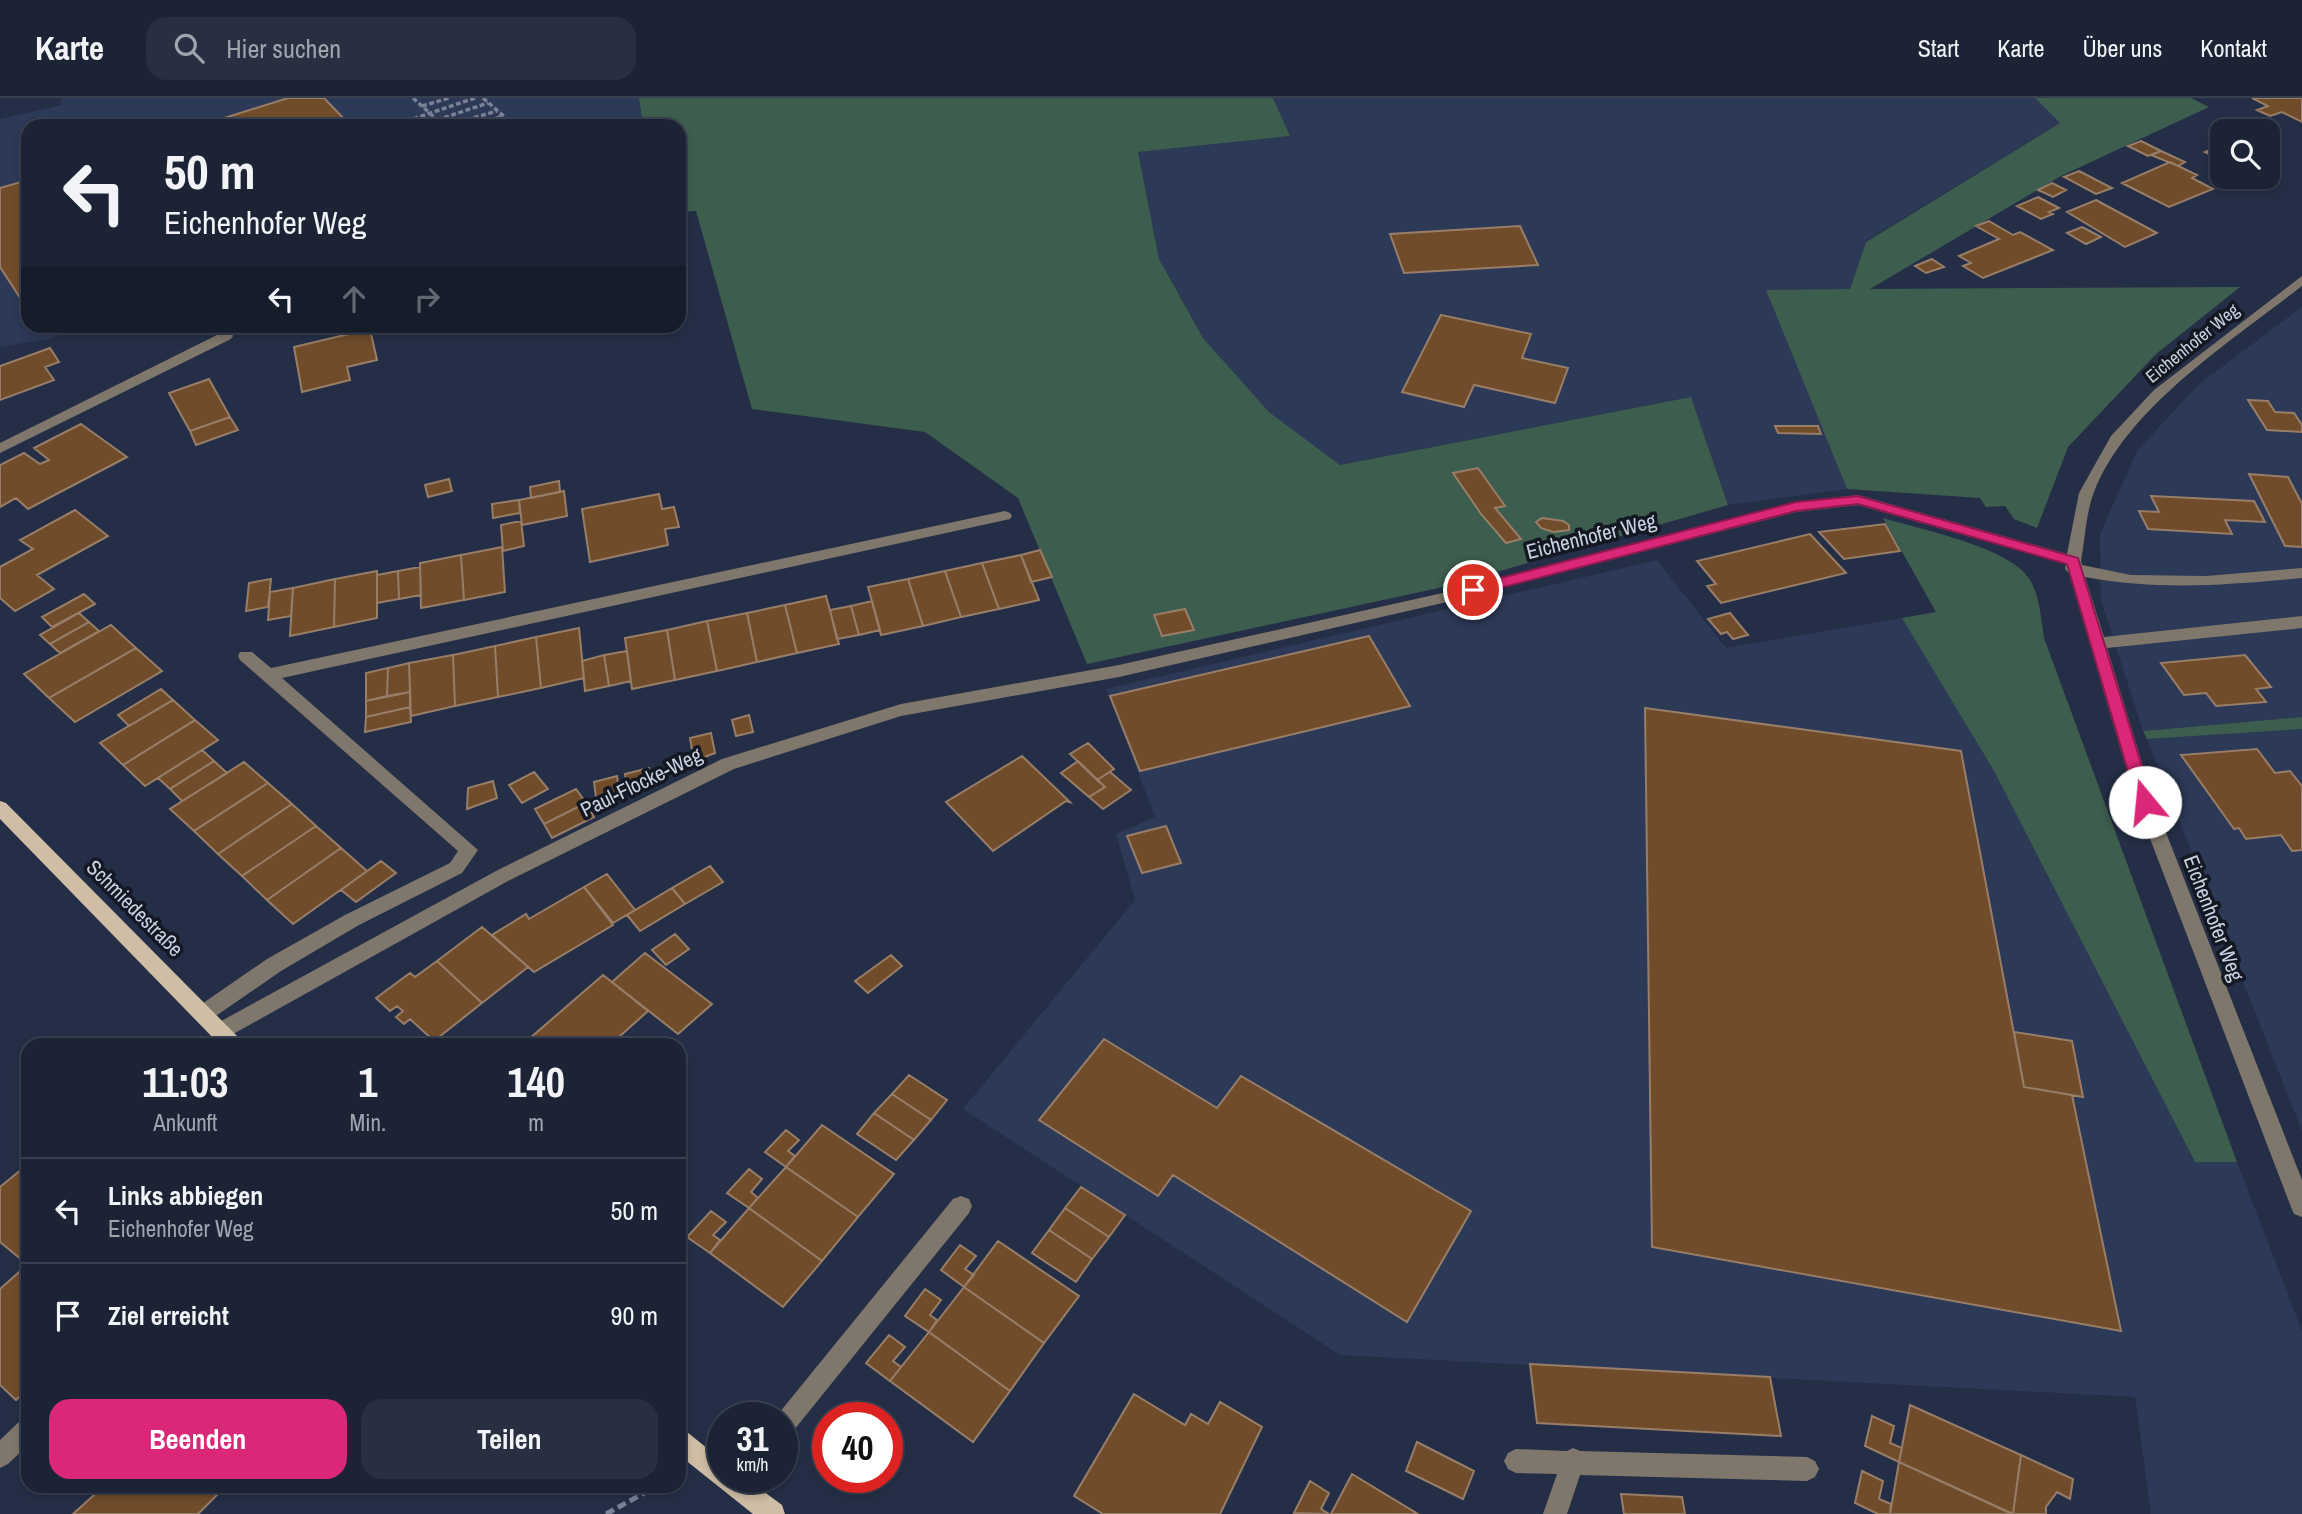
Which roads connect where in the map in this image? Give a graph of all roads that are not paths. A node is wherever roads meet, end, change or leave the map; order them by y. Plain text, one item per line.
1 (2302, 280) edge
2 (225, 333) edge
3 (0, 449) edge
4 (1005, 516) dead end
5 (2073, 565) junction
6 (2302, 573) edge
7 (2302, 622) edge
8 (2096, 644) junction
9 (246, 656) dead end
10 (1119, 671) joint
11 (267, 674) junction
12 (0, 808) edge
13 (203, 1014) junction
14 (226, 1038) edge
15 (961, 1206) dead end
16 (2302, 1207) edge
17 (798, 1407) edge
18 (21, 1436) edge
19 (686, 1445) edge
20 (0, 1456) edge
21 (1573, 1460) junction
22 (707, 1461) edge
23 (1516, 1461) dead end
24 (1807, 1469) dead end
25 (748, 1493) edge
26 (773, 1514) edge
27 (1555, 1514) edge

1 - 5 street, Eichenhofer Weg
2 - 3 street
4 - 11 street
5 - 6 street
5 - 8 street, Eichenhofer Weg
5 - 10 street, Eichenhofer Weg
7 - 8 street
8 - 16 street, Eichenhofer Weg
9 - 11 street
10 - 14 street, Paul-Flocke-Weg
11 - 13 street
12 - 13 main road, Schmiedestraße
13 - 14 main road, Schmiedestraße
15 - 17 street
18 - 20 street
19 - 22 main road
21 - 23 street
21 - 24 street
21 - 27 street
25 - 26 main road

